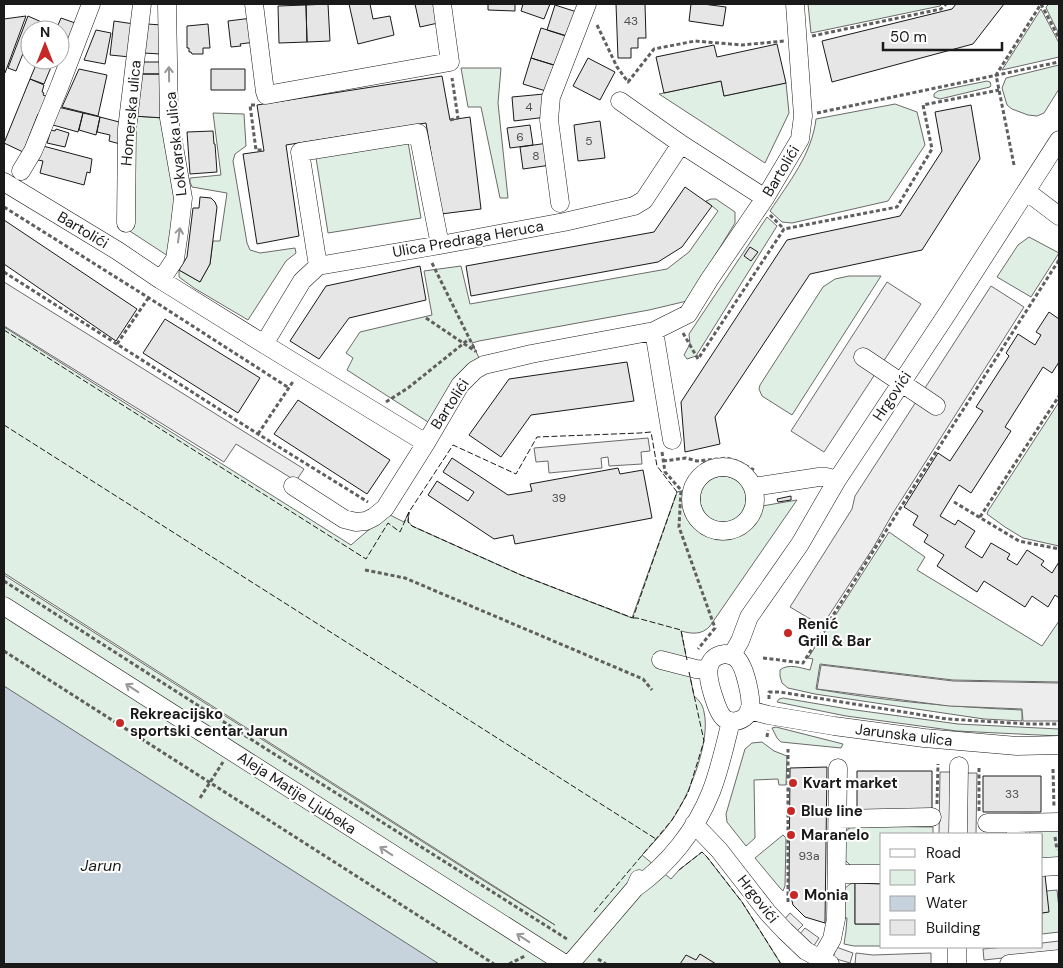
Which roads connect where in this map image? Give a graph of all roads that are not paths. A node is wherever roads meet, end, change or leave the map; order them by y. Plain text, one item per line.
1 (91, 4) edge
2 (142, 4) edge
3 (167, 4) edge
4 (254, 4) edge
5 (442, 4) edge
6 (587, 4) edge
7 (796, 4) edge
8 (620, 101) dead end
9 (1059, 140) edge
10 (681, 144) junction
11 (21, 171) dead end
12 (4, 182) edge
13 (1026, 191) junction
14 (560, 203) dead end
15 (765, 205) junction
16 (1059, 216) edge
17 (126, 223) dead end
18 (432, 246) junction
19 (318, 266) junction
20 (161, 280) junction
21 (654, 331) junction
22 (264, 344) junction
23 (863, 357) dead end
24 (902, 382) junction
25 (936, 406) dead end
26 (426, 443) junction
27 (667, 446) road end
28 (756, 480) road end
29 (837, 480) junction
30 (293, 486) dead end
31 (4, 606) edge
32 (732, 655) junction
33 (661, 660) dead end
34 (708, 670) junction
35 (750, 710) junction
36 (731, 721) junction
37 (1059, 745) edge
38 (959, 766) dead end
39 (838, 768) dead end
40 (934, 813) road end
41 (838, 819) junction
42 (983, 819) road end
43 (1059, 822) edge
44 (694, 824) junction
45 (1016, 828) edge
46 (958, 833) edge
47 (1059, 866) edge
48 (1043, 867) edge
49 (837, 874) junction
50 (880, 874) edge
51 (957, 948) edge
52 (1059, 959) edge
53 (815, 960) edge
54 (565, 964) edge
55 (570, 964) edge
56 (957, 964) edge
57 (1009, 964) edge

1 - 11 street
2 - 17 street, Homerska ulica
20 -> 3 street, Lokvarska ulica
4 - 5 street
6 - 14 street
7 - 15 street, Bartolići
8 - 10 street
9 - 13 street, Hrgovići
10 - 15 street
10 - 18 street, Ulica Predraga Heruca
12 - 20 street, Bartolići
13 - 16 street
13 - 24 street, Hrgovići
15 - 21 street, Bartolići
18 - 19 street, Ulica Predraga Heruca
18 - 19 street
19 - 22 street
20 - 22 street, Bartolići
21 - 26 street, Bartolići
21 - 27 street
22 - 26 street, Bartolići
23 - 24 street
24 - 25 street
24 - 29 street, Hrgovići
26 - 30 street
28 - 29 street
29 - 32 street, Hrgovići
54 -> 31 street, Aleja Matije Ljubeka
32 - 34 street
32 - 35 street
33 - 34 street
34 - 36 street
35 - 36 street
35 - 37 street, Jarunska ulica
36 - 44 street
38 - 46 street, Jarunska ulica
39 - 41 street
40 - 41 street
41 - 49 street
42 - 45 street
43 - 45 street
44 - 53 street, Hrgovići
44 - 55 street
47 - 48 street
49 - 50 street
49 - 53 street
51 - 56 street
52 - 57 street

